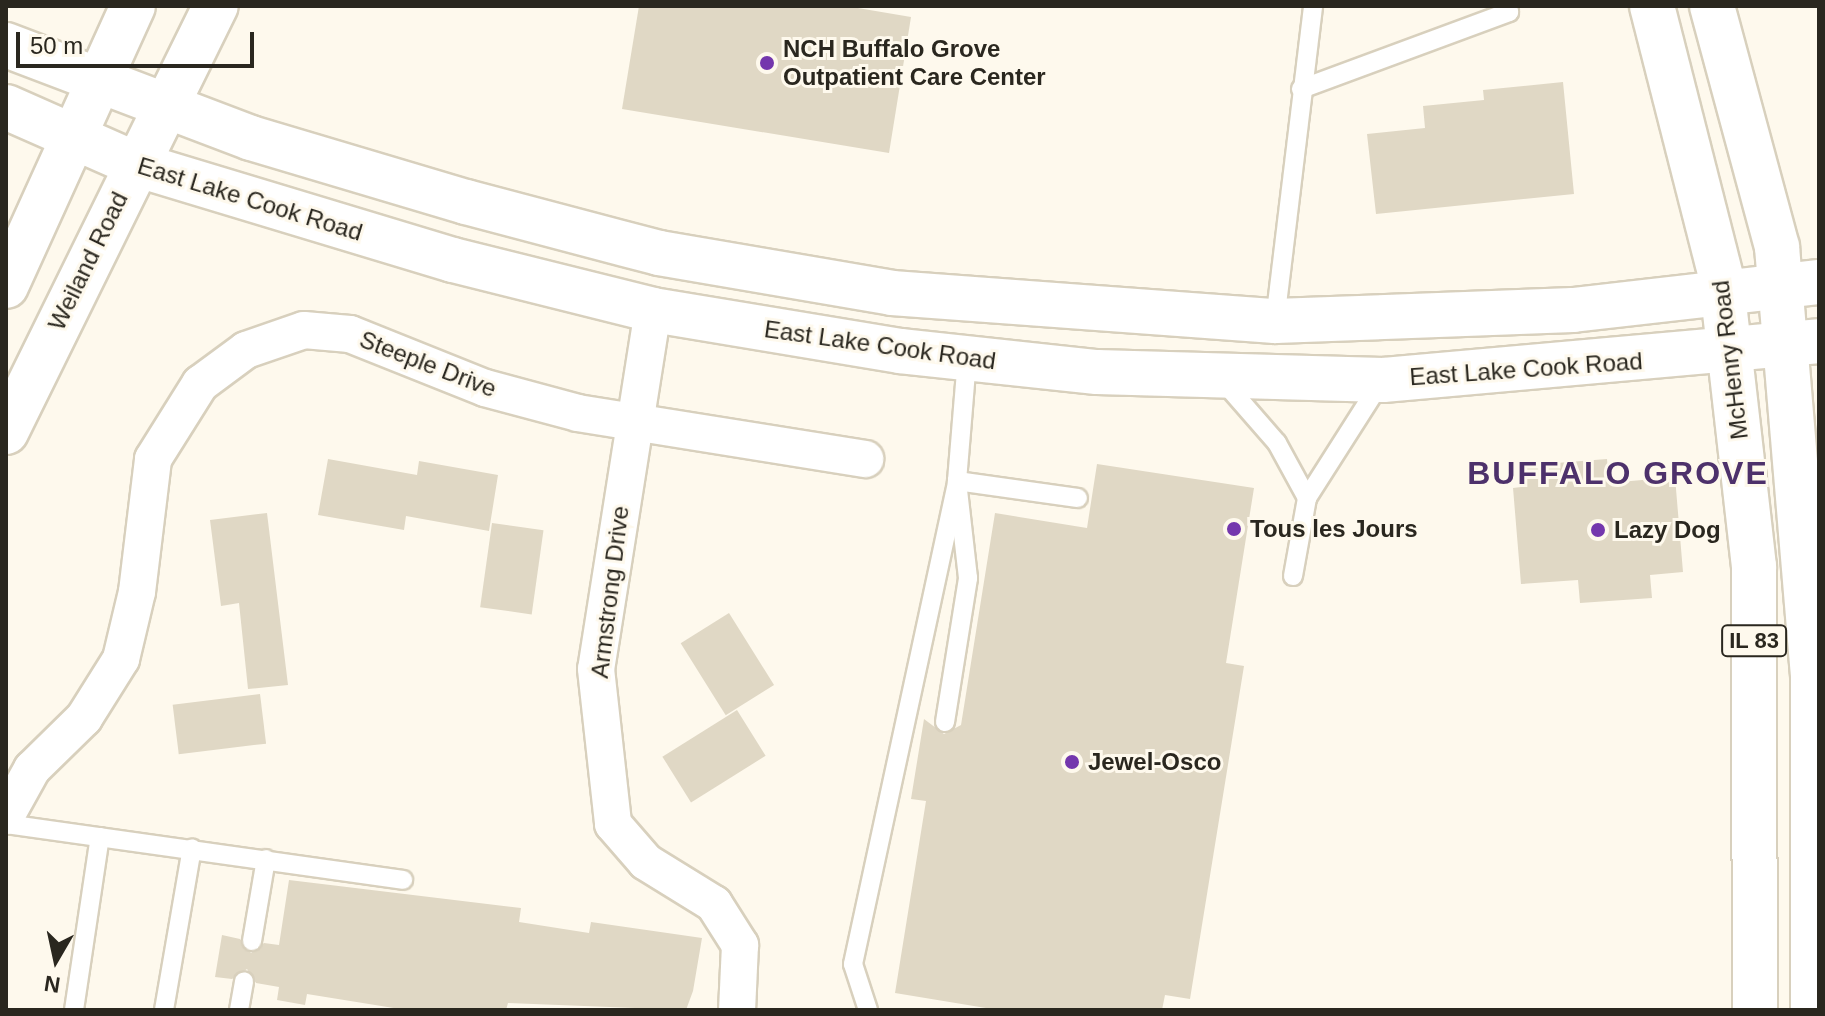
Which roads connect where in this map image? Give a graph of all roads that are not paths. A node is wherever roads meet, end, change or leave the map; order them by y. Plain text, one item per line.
1 (133, 6) edge
2 (216, 6) edge
3 (1313, 6) edge
4 (1507, 6) edge
5 (1652, 6) edge
6 (1712, 6) edge
7 (6, 45) edge
8 (97, 80) junction
9 (1301, 89) junction
10 (165, 105) junction
11 (6, 107) edge
12 (70, 137) junction
13 (135, 164) junction
14 (1800, 285) edge
15 (6, 286) edge
16 (1723, 295) junction
17 (653, 310) junction
18 (1275, 321) junction
19 (1802, 344) edge
20 (1730, 353) junction
21 (967, 358) junction
22 (1220, 377) junction
23 (1383, 380) junction
24 (632, 420) junction
25 (6, 432) edge
26 (865, 459) dead end
27 (957, 481) junction
28 (1078, 498) dead end
29 (1307, 498) junction
30 (1293, 576) dead end
31 (1814, 628) edge
32 (945, 722) dead end
33 (6, 816) edge
34 (6, 824) edge
35 (100, 837) junction
36 (192, 848) junction
37 (266, 859) junction
38 (403, 880) dead end
39 (252, 941) dead end
40 (244, 981) dead end
41 (74, 1010) edge
42 (164, 1010) edge
43 (239, 1010) edge
44 (737, 1010) edge
45 (868, 1010) edge
46 (1755, 1010) edge
47 (1813, 1010) edge

1 - 8 main road
2 - 10 main road, Weiland Road
3 - 9 lane
4 - 9 lane
5 - 16 main road, McHenry Road / IL 83
6 - 14 main road, IL 83
7 - 8 main road
8 - 10 main road
8 - 12 main road
9 - 18 lane
10 - 13 main road, Weiland Road
10 - 18 main road
11 - 12 main road, East Lake Cook Road
12 - 13 main road, East Lake Cook Road
12 - 15 main road
13 - 17 main road, East Lake Cook Road
13 - 25 main road, Weiland Road
14 - 16 main road
14 - 19 main road, IL 83
16 - 18 main road
16 - 20 main road, McHenry Road / IL 83
17 - 21 main road, East Lake Cook Road
17 - 24 street, Armstrong Drive
19 - 20 main road, East Lake Cook Road
19 - 31 main road, IL 83
20 - 23 main road, East Lake Cook Road
20 - 46 main road, McHenry Road / IL 83
21 - 22 main road, East Lake Cook Road
21 - 27 lane
22 - 23 main road, East Lake Cook Road
22 - 29 lane
23 - 29 lane
24 - 26 street, Steeple Drive
24 - 33 street, Steeple Drive
24 - 44 street, Armstrong Drive
27 - 28 lane
27 - 32 lane
27 - 45 lane
29 - 30 lane
31 - 47 main road, IL 83
34 - 35 lane
35 - 36 lane
35 - 41 lane
36 - 37 lane
36 - 42 lane
37 - 38 lane
37 - 39 lane
40 - 43 lane

